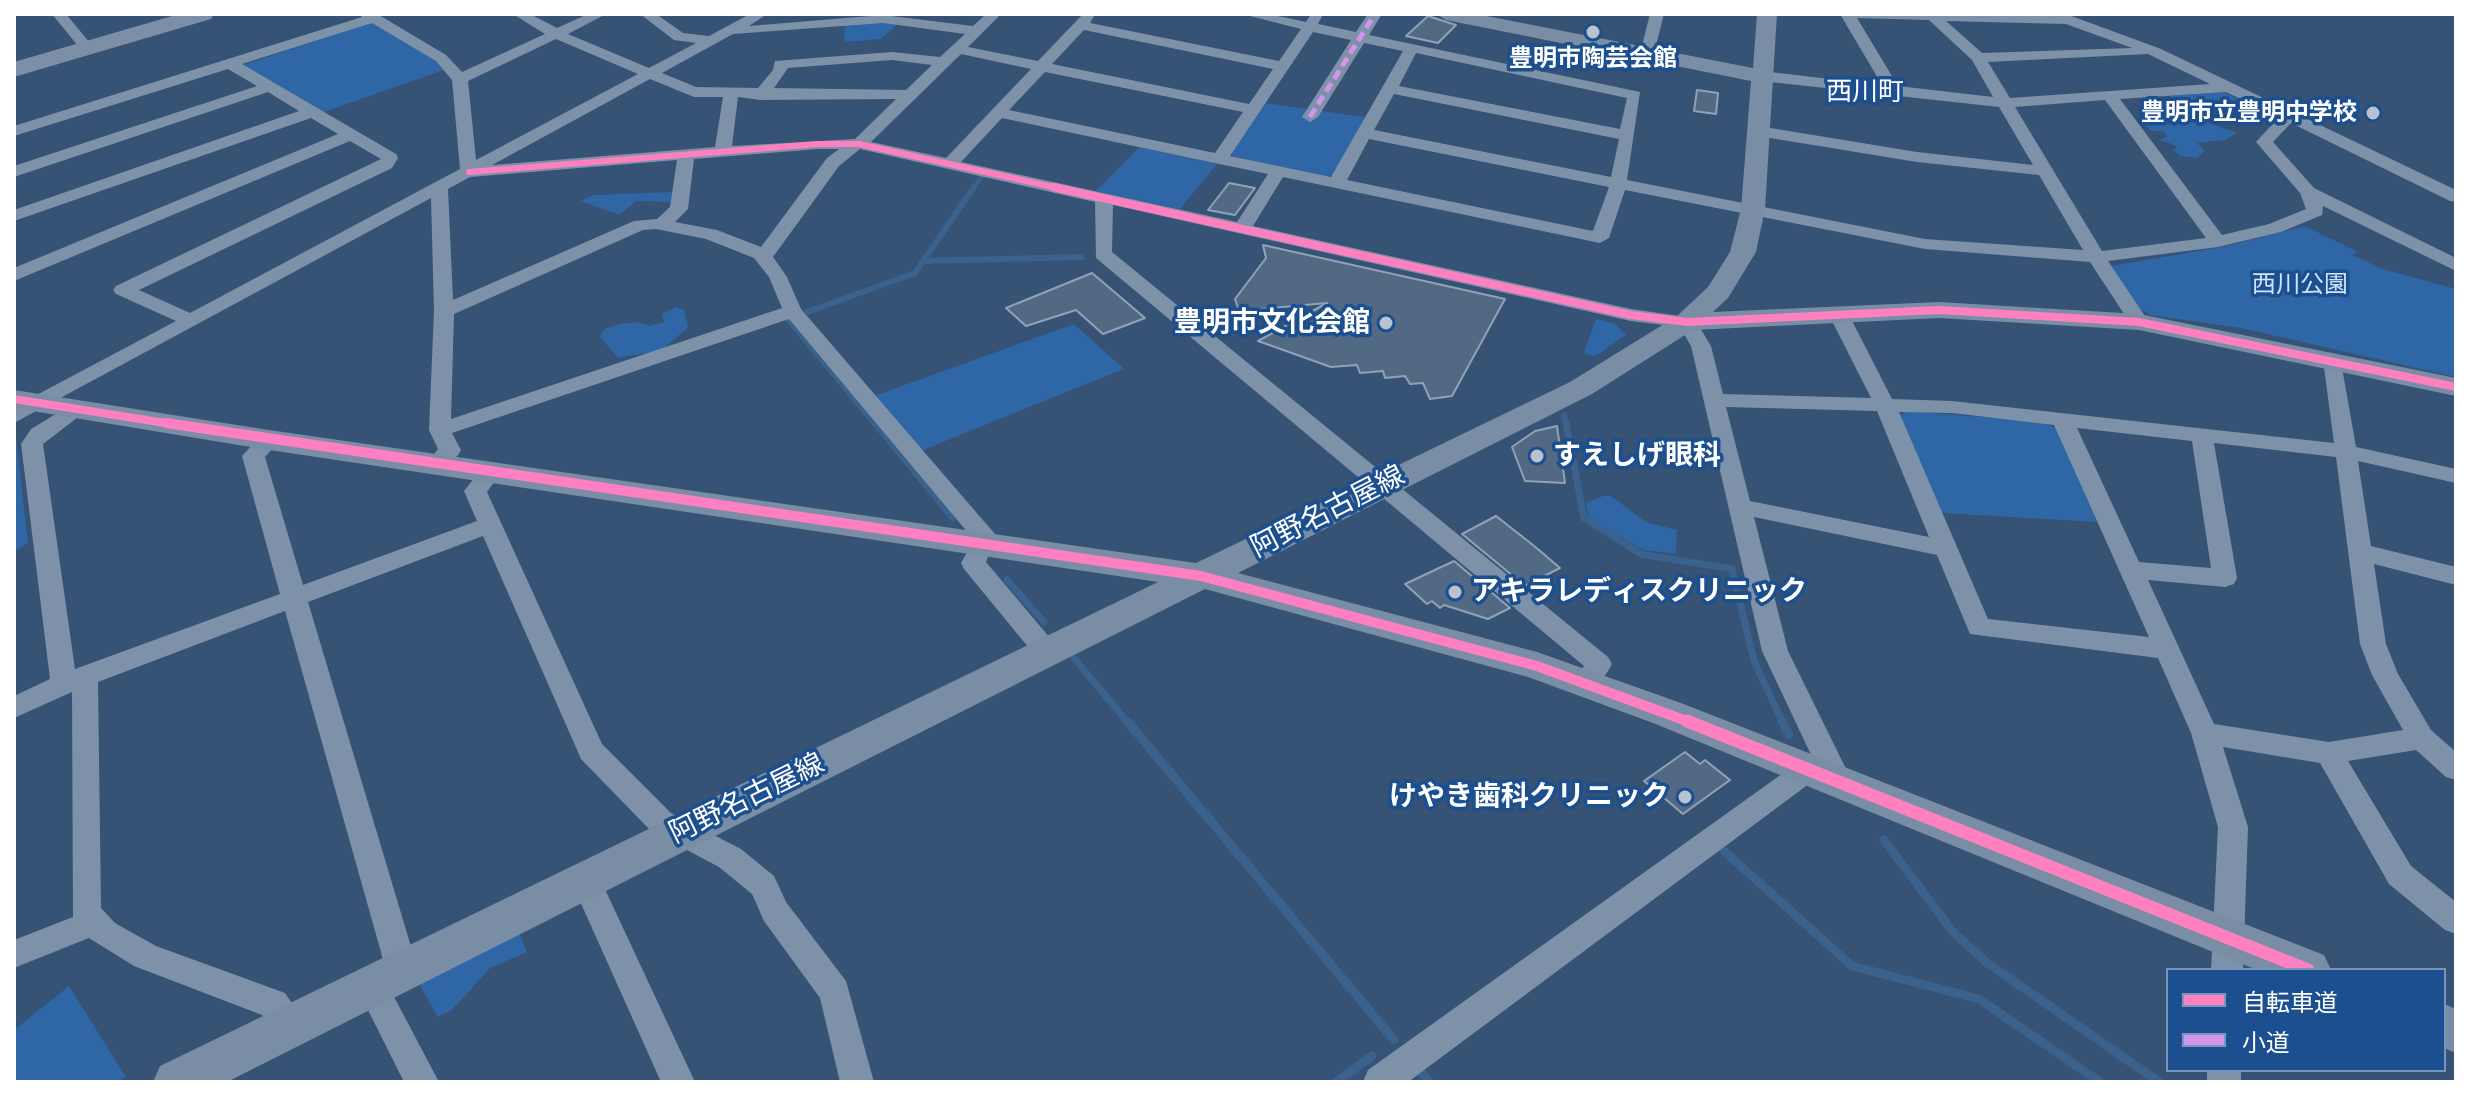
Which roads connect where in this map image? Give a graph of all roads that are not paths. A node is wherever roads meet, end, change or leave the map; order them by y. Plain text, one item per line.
1 (59, 14) edge
2 (183, 14) edge
3 (203, 14) edge
4 (520, 14) edge
5 (599, 14) edge
6 (647, 14) edge
7 (994, 14) edge
8 (1249, 14) edge
9 (1375, 14) edge
10 (1446, 14) edge
11 (1657, 14) edge
12 (1767, 14) edge
13 (1849, 14) edge
14 (370, 16) edge
15 (887, 16) edge
16 (1932, 16) edge
17 (2058, 17) edge
18 (1085, 20) edge
19 (1314, 20) edge
20 (976, 31) junction
21 (558, 35) junction
22 (1361, 37) junction
23 (711, 40) junction
24 (769, 40) edge
25 (83, 43) junction
26 (1412, 48) junction
27 (956, 49) junction
28 (2156, 52) junction
29 (1647, 53) junction
30 (1978, 58) junction
31 (942, 62) junction
32 (14, 63) edge
33 (229, 63) junction
34 (1283, 66) junction
35 (1041, 67) junction
36 (14, 70) edge
37 (650, 73) junction
38 (1761, 76) junction
39 (460, 79) junction
40 (269, 87) junction
41 (2228, 87) junction
42 (1388, 88) junction
43 (1893, 91) junction
44 (731, 94) junction
45 (760, 95) junction
46 (907, 95) junction
47 (2110, 96) junction
48 (2006, 103) junction
49 (1252, 109) junction
50 (312, 112) junction
51 (1001, 113) junction
52 (2289, 116) junction
53 (1310, 117) dead end
54 (14, 131) edge
55 (1758, 131) junction
56 (1364, 133) junction
57 (351, 135) junction
58 (1625, 135) junction
59 (857, 144) junction
60 (723, 151) junction
61 (686, 154) junction
62 (1219, 159) junction
63 (951, 163) junction
64 (2045, 171) junction
65 (14, 172) edge
66 (469, 172) junction
67 (1278, 172) junction
68 (2456, 179) edge
69 (1336, 184) junction
70 (1618, 184) junction
71 (2431, 184) junction
72 (439, 188) junction
73 (2308, 192) junction
74 (1104, 197) junction
75 (2456, 197) edge
76 (1753, 209) junction
77 (14, 216) edge
78 (660, 225) junction
79 (1243, 227) junction
80 (2218, 242) junction
81 (763, 257) junction
82 (2096, 257) junction
83 (2456, 265) edge
84 (14, 275) edge
85 (444, 311) junction
86 (793, 311) junction
87 (1838, 313) junction
88 (192, 321) junction
89 (1687, 322) junction
90 (2139, 322) junction
91 (2333, 360) junction
92 (2456, 387) edge
93 (1713, 400) junction
94 (1885, 405) junction
95 (22, 406) edge
96 (74, 409) junction
97 (2062, 419) junction
98 (440, 430) junction
99 (2202, 435) junction
100 (269, 440) junction
101 (2344, 451) junction
102 (436, 465) junction
103 (490, 473) junction
104 (2456, 476) edge
105 (1382, 485) junction
106 (1741, 507) junction
107 (490, 525) junction
108 (987, 547) junction
109 (1946, 549) junction
110 (2361, 552) junction
111 (2130, 570) junction
112 (1201, 576) junction
113 (2456, 576) edge
114 (293, 599) junction
115 (2166, 649) junction
116 (1047, 652) junction
117 (74, 680) junction
118 (1585, 684) junction
119 (14, 708) edge
120 (2205, 733) junction
121 (2421, 738) junction
122 (2329, 753) junction
123 (2456, 769) edge
124 (1824, 775) junction
125 (679, 832) junction
126 (585, 879) junction
127 (2456, 920) edge
128 (95, 922) junction
129 (14, 954) edge
130 (2228, 954) edge
131 (2298, 968) edge
132 (387, 978) junction
133 (291, 1025) junction
134 (177, 1082) edge
135 (422, 1082) edge
136 (678, 1082) edge
137 (857, 1082) edge
138 (1380, 1082) edge

1 - 25 street
2 - 25 main road
3 - 36 main road
4 - 21 street
5 - 21 street
6 - 23 street
7 - 20 street
8 - 19 street
9 - 22 street
10 - 29 street
11 - 29 street
12 - 38 street, 阿野名古屋線
13 - 16 street
13 - 43 street
14 - 33 street
14 - 39 street
15 - 20 street
15 - 24 street
16 - 17 street
16 - 30 street
17 - 28 street
18 - 34 street
18 - 35 street
19 - 22 street
19 - 34 street
20 - 27 street
21 - 37 street
21 - 39 street
22 - 26 street
22 - 53 street
23 - 24 street
23 - 37 street
24 - 31 street
24 - 45 street
25 - 32 main road
26 - 42 street
26 - 58 street
27 - 31 street
27 - 35 street
28 - 30 street
28 - 41 street
29 - 38 street
30 - 48 street
31 - 46 street
33 - 40 street
33 - 54 street
34 - 49 street
35 - 49 street
35 - 51 street
37 - 44 street
37 - 66 street
38 - 43 street
38 - 55 street, 阿野名古屋線
39 - 66 street
40 - 50 street
40 - 65 street
41 - 47 street
41 - 52 street
42 - 56 street
42 - 58 street
43 - 48 street
44 - 45 street
44 - 60 street
45 - 46 street
46 - 59 street
47 - 48 street
47 - 80 street
48 - 64 street
49 - 62 street
50 - 57 street
50 - 77 street
51 - 62 street
51 - 63 street
52 - 71 street
52 - 73 street
55 - 64 street
55 - 76 street, 阿野名古屋線
56 - 69 street
56 - 70 street
57 - 84 street
57 - 88 street
58 - 70 street
59 - 60 street
59 - 63 street
59 - 81 street
60 - 61 street
61 - 66 street
61 - 78 street
62 - 67 street
63 - 74 street
64 - 82 street
66 - 72 street
67 - 69 street
67 - 79 street
68 - 71 street
69 - 70 street
70 - 76 street
71 - 75 street
72 - 85 street
72 - 88 street
73 - 80 street
73 - 83 street
74 - 79 street
74 - 105 street
76 - 82 street
76 - 89 street, 阿野名古屋線
78 - 81 street
78 - 85 street
79 - 89 street
80 - 82 street
81 - 86 street
82 - 90 street
85 - 98 street
86 - 98 street
86 - 108 street
87 - 89 street
87 - 90 street
87 - 94 street
88 - 95 street
89 - 93 street
89 - 105 street, 阿野名古屋線
90 - 91 street
91 - 92 street
91 - 101 street
93 - 94 street
93 - 106 street
94 - 97 street
94 - 109 street
95 - 96 street
96 - 100 street
96 - 117 street
97 - 99 street
97 - 111 street
98 - 102 street
99 - 101 street
99 - 111 street
100 - 102 street
100 - 114 street
101 - 104 street
101 - 110 street
102 - 103 street
103 - 107 street
103 - 108 street
105 - 112 street, 阿野名古屋線
105 - 118 street
106 - 109 street
106 - 124 street
107 - 114 street
107 - 125 street
108 - 112 street
108 - 116 street
109 - 115 street
110 - 113 street
110 - 121 street
111 - 115 street
112 - 116 street, 阿野名古屋線
112 - 118 street
114 - 117 street
114 - 132 street
115 - 120 street
116 - 125 street, 阿野名古屋線
117 - 119 street
117 - 128 street
118 - 124 street
120 - 122 street
120 - 130 street
121 - 122 street
121 - 123 street
122 - 127 street
124 - 130 street
124 - 138 street
125 - 126 street, 阿野名古屋線
125 - 137 street
126 - 132 street, 阿野名古屋線
126 - 136 street
128 - 129 street
128 - 133 street
130 - 131 street
132 - 133 street, 阿野名古屋線
132 - 135 street
133 - 134 street, 阿野名古屋線

